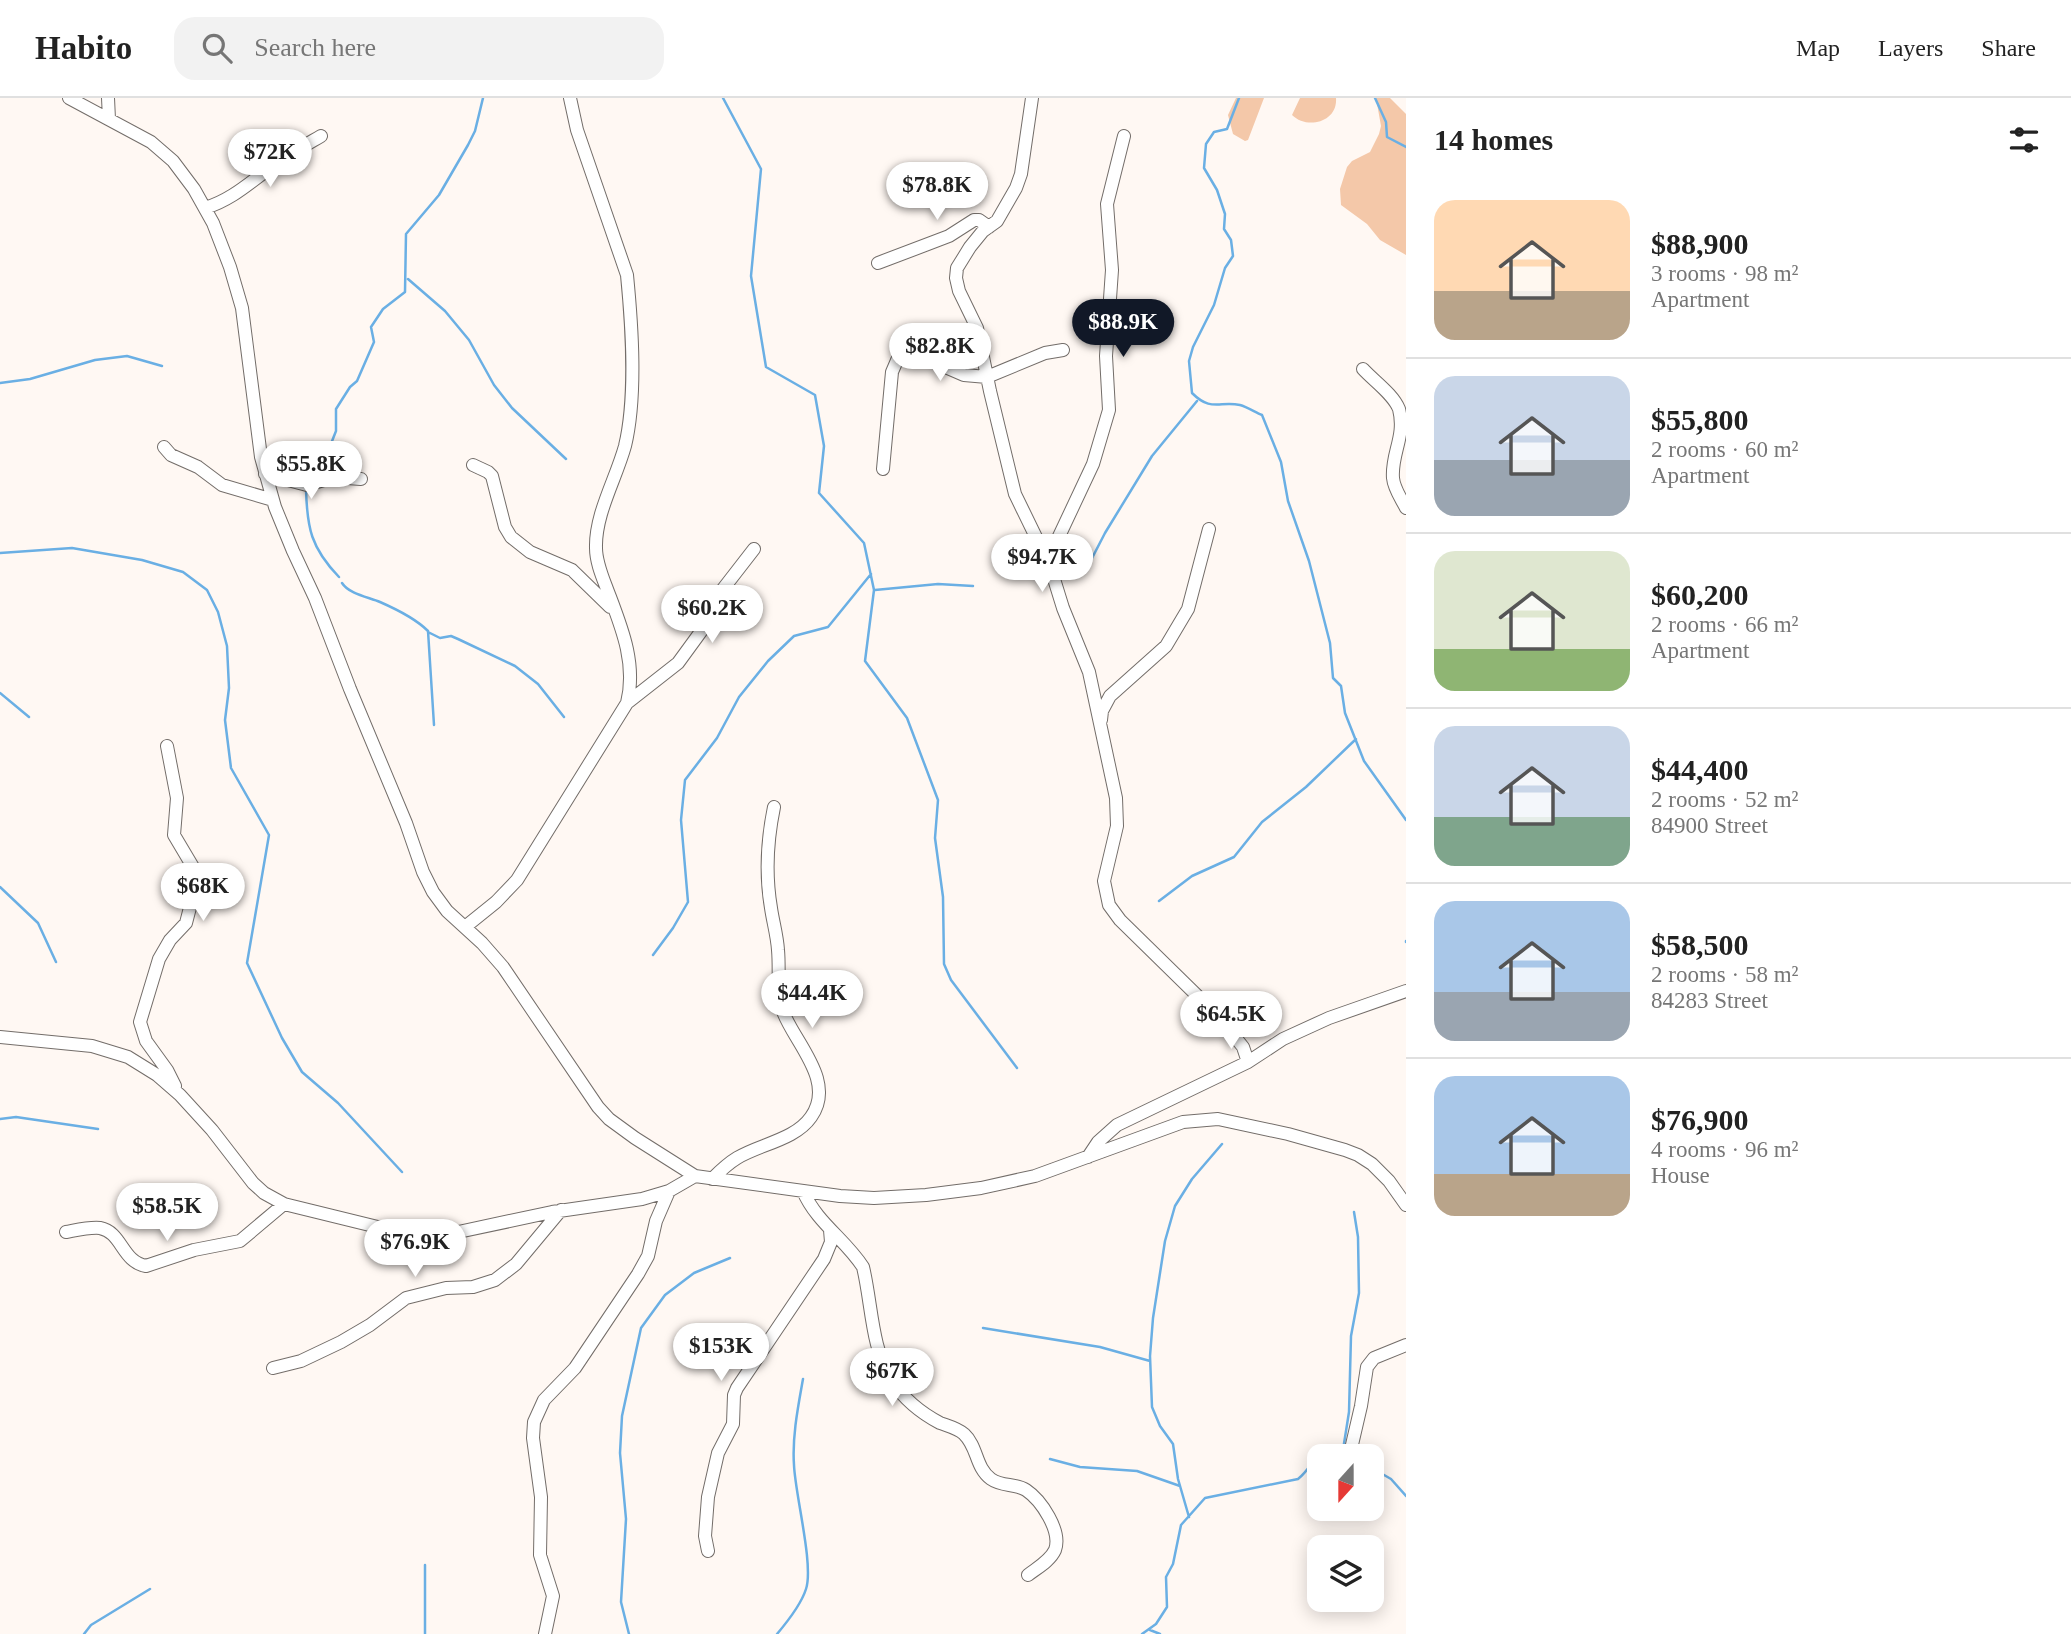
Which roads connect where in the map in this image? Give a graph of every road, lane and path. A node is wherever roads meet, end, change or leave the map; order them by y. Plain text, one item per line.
1 (69, 98) edge
2 (108, 98) edge
3 (570, 98) edge
4 (1032, 98) edge
5 (109, 119) junction
6 (321, 136) dead end
7 (1124, 136) dead end
8 (205, 208) junction
9 (989, 227) junction
10 (878, 263) dead end
11 (1063, 350) dead end
12 (1363, 369) dead end
13 (987, 377) junction
14 (164, 447) dead end
15 (473, 465) dead end
16 (883, 469) dead end
17 (265, 474) junction
18 (361, 479) dead end
19 (273, 500) junction
20 (1406, 508) edge
21 (1209, 529) dead end
22 (754, 549) dead end
23 (1051, 566) junction
24 (615, 612) junction
25 (627, 703) junction
26 (1101, 724) junction
27 (167, 746) dead end
28 (774, 807) dead end
29 (465, 927) junction
30 (1406, 991) edge
31 (0, 1037) edge
32 (1248, 1062) junction
33 (180, 1095) junction
34 (1088, 1157) junction
35 (695, 1176) junction
36 (712, 1179) junction
37 (669, 1191) junction
38 (803, 1191) junction
39 (1401, 1193) edge
40 (284, 1204) junction
41 (1406, 1205) edge
42 (561, 1210) junction
43 (830, 1230) junction
44 (66, 1232) dead end
45 (1406, 1345) edge
46 (273, 1368) dead end
47 (1352, 1444) edge
48 (708, 1551) dead end
49 (1028, 1576) dead end
50 (545, 1634) edge

1 - 5 street
2 - 5 street
3 - 24 street
4 - 9 street
5 - 8 street
6 - 8 street
7 - 23 street
8 - 17 street
9 - 10 street
9 - 13 street
11 - 13 street
12 - 20 street
13 - 16 street
13 - 23 street
14 - 19 street
15 - 24 street
17 - 18 street
17 - 19 street
19 - 29 street
21 - 26 street
22 - 25 street
23 - 26 street
24 - 25 street
25 - 29 street
26 - 32 street
27 - 33 street
28 - 36 street
29 - 35 street
30 - 32 street
31 - 33 street
32 - 34 street
33 - 40 street
34 - 38 street
34 - 39 street
35 - 36 street
35 - 37 street
36 - 38 street
37 - 42 street
37 - 50 street
38 - 43 street
39 - 41 street
40 - 42 street
40 - 44 street
42 - 46 street
43 - 48 street
43 - 49 street
45 - 47 street

